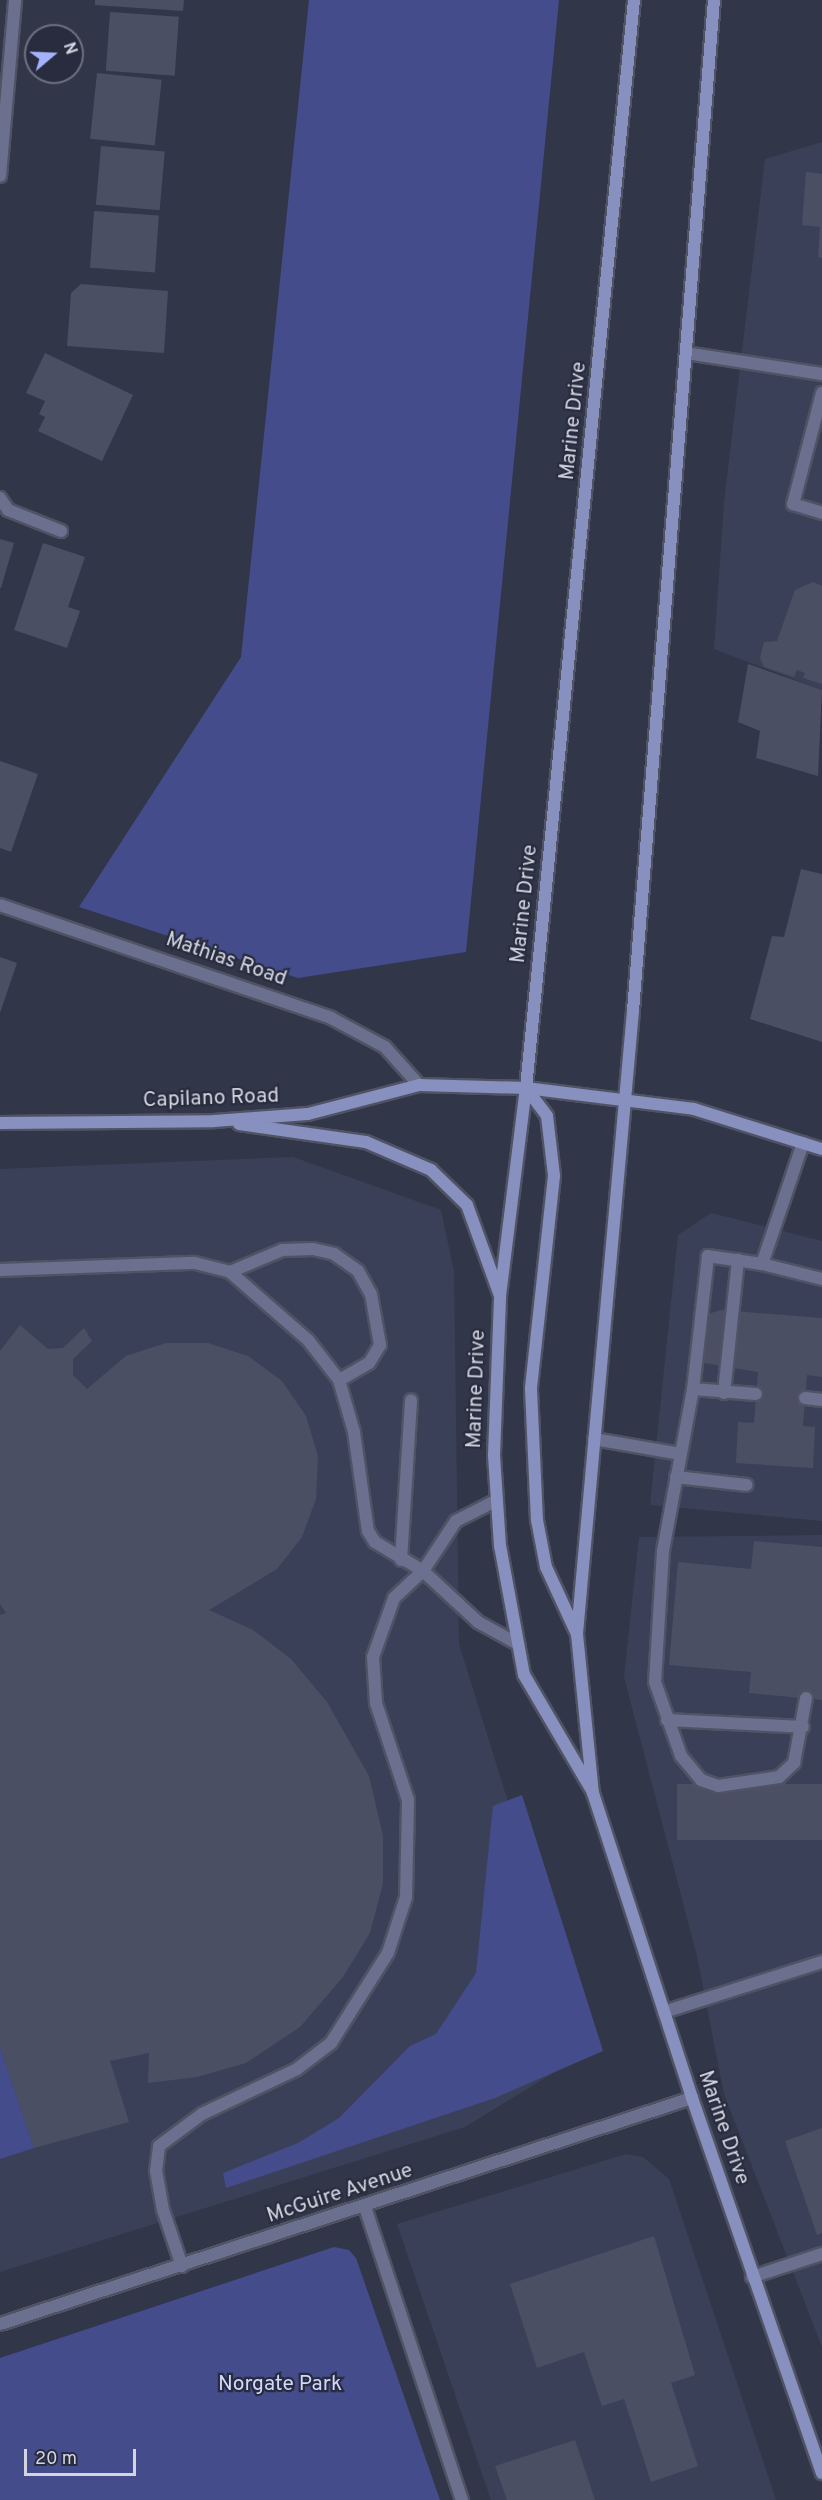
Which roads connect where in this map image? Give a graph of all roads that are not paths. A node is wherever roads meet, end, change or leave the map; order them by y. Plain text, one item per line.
1 (15, 0) edge
2 (634, 0) edge
3 (714, 0) edge
4 (0, 176) edge
5 (686, 353) junction
6 (822, 374) edge
7 (822, 393) edge
8 (0, 498) edge
9 (822, 513) edge
10 (61, 531) dead end
11 (0, 905) edge
12 (419, 1085) junction
13 (526, 1088) junction
14 (626, 1100) junction
15 (214, 1121) junction
16 (0, 1123) edge
17 (803, 1143) junction
18 (822, 1149) edge
19 (738, 1260) junction
20 (762, 1264) junction
21 (0, 1270) edge
22 (230, 1272) junction
23 (822, 1279) edge
24 (500, 1296) junction
25 (339, 1380) junction
26 (693, 1389) junction
27 (724, 1392) junction
28 (756, 1394) dead end
29 (805, 1398) dead end
30 (411, 1400) dead end
31 (822, 1400) edge
32 (594, 1439) junction
33 (681, 1454) junction
34 (676, 1477) junction
35 (747, 1485) dead end
36 (497, 1500) junction
37 (401, 1560) junction
38 (423, 1570) junction
39 (577, 1634) junction
40 (518, 1644) junction
41 (806, 1698) dead end
42 (667, 1720) junction
43 (803, 1726) junction
44 (593, 1793) junction
45 (822, 1962) edge
46 (664, 2012) junction
47 (692, 2097) junction
48 (365, 2207) junction
49 (822, 2254) edge
50 (182, 2266) junction
51 (752, 2277) junction
52 (0, 2324) edge
53 (822, 2473) edge
54 (462, 2500) edge

1 - 4 street
2 - 13 main road, Marine Drive
3 - 5 main road, Marine Drive
5 - 6 street
5 - 14 main road, Marine Drive
7 - 9 street
8 - 10 street
11 - 12 street, Mathias Road
12 - 13 main road, Capilano Road
12 - 15 main road, Capilano Road
13 - 14 main road
13 - 24 main road, Marine Drive
13 - 39 main road
14 - 17 main road
14 - 32 main road, Marine Drive
15 - 16 main road, Capilano Road
15 - 24 main road
17 - 18 main road
17 - 20 street
19 - 20 street
19 - 26 street
19 - 27 street
20 - 23 street
21 - 22 street
22 - 25 street
22 - 25 street
24 - 36 main road, Marine Drive
25 - 37 street
26 - 27 street
26 - 33 street
27 - 28 street
29 - 31 street
30 - 37 street
32 - 33 street
32 - 39 main road, Marine Drive
33 - 34 street
34 - 35 street
34 - 42 street
36 - 38 street
36 - 40 main road, Marine Drive
37 - 38 street
38 - 40 street
38 - 50 street
39 - 44 main road, Marine Drive
40 - 44 main road, Marine Drive
41 - 43 street
42 - 43 street
42 - 43 street
44 - 46 main road, Marine Drive
45 - 46 street
46 - 47 main road, Marine Drive
47 - 48 street, McGuire Avenue
47 - 51 main road, Marine Drive
48 - 50 street, McGuire Avenue
48 - 54 street
49 - 51 street
50 - 52 street, McGuire Avenue
51 - 53 main road, Marine Drive

